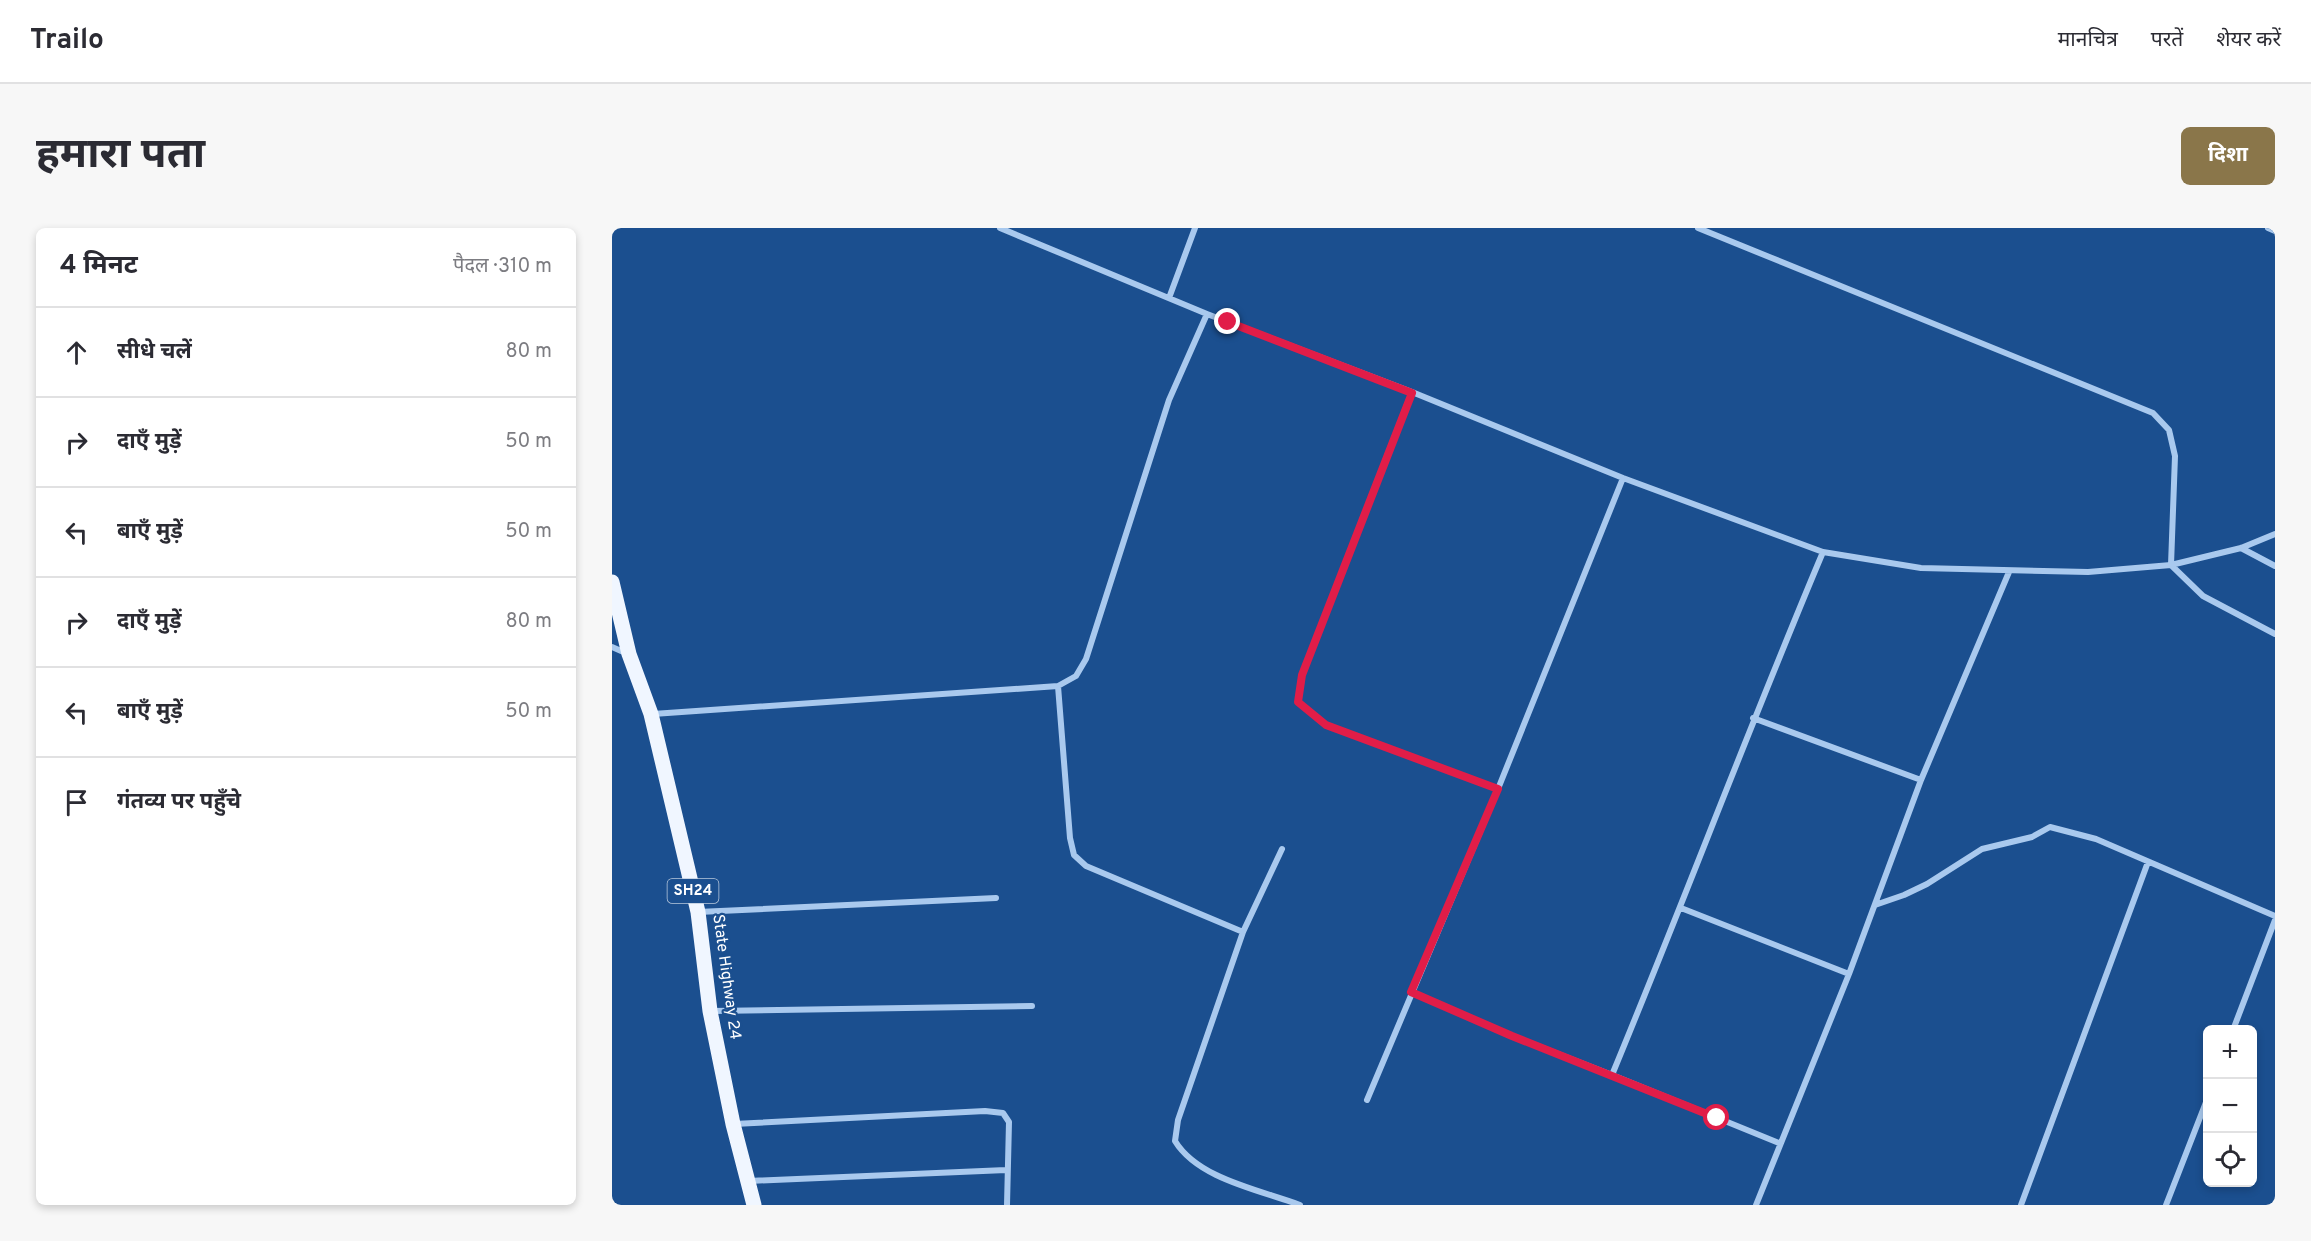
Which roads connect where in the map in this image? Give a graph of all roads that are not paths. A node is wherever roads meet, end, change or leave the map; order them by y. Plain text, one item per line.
1 (1000, 228) edge
2 (1195, 228) edge
3 (1698, 228) edge
4 (2268, 228) edge
5 (2275, 231) edge
6 (1169, 298) junction
7 (1207, 314) junction
8 (1412, 393) junction
9 (1623, 478) junction
10 (2275, 534) edge
11 (2241, 548) junction
12 (1823, 552) junction
13 (2171, 565) junction
14 (2275, 566) edge
15 (2009, 572) junction
16 (612, 582) edge
17 (2275, 634) edge
18 (612, 648) edge
19 (629, 654) junction
20 (1058, 686) junction
21 (651, 714) junction
22 (1753, 718) junction
23 (1921, 780) junction
24 (1498, 789) junction
25 (1282, 849) dead end
26 (2148, 862) junction
27 (996, 898) dead end
28 (1875, 905) junction
29 (1681, 908) junction
30 (698, 912) junction
31 (2275, 918) edge
32 (1243, 932) junction
33 (1849, 974) junction
34 (1411, 992) junction
35 (1032, 1006) dead end
36 (710, 1011) junction
37 (2235, 1025) edge
38 (1612, 1075) junction
39 (1367, 1100) dead end
40 (2203, 1109) edge
41 (733, 1124) junction
42 (1779, 1143) junction
43 (1006, 1170) junction
44 (748, 1181) junction
45 (754, 1205) edge
46 (1007, 1205) edge
47 (1300, 1205) edge
48 (1756, 1205) edge
49 (2021, 1205) edge
50 (2166, 1205) edge

1 - 6 street
2 - 6 street
3 - 13 street
4 - 5 street
6 - 7 street
7 - 8 street
7 - 20 street
8 - 9 street
8 - 24 street
9 - 12 street
9 - 24 street
10 - 11 street
11 - 13 street
11 - 14 street
12 - 15 street
12 - 22 street
13 - 15 street
13 - 17 street
15 - 23 street
16 - 19 main road, State Highway 24 / SH24
18 - 19 street
19 - 21 main road, State Highway 24 / SH24
20 - 21 street
20 - 32 street
21 - 30 main road, State Highway 24 / SH24
22 - 23 street
22 - 29 street
23 - 28 street
24 - 34 street
25 - 32 street
26 - 28 street
26 - 31 street
26 - 49 street
27 - 30 street
28 - 33 street
29 - 33 street
29 - 38 street
30 - 36 main road, State Highway 24 / SH24
31 - 37 street
32 - 47 street
33 - 42 street
34 - 38 street
34 - 39 street
35 - 36 street
36 - 41 main road, State Highway 24 / SH24
38 - 42 street
40 - 50 street
41 - 43 street
41 - 44 main road, State Highway 24 / SH24
42 - 48 street
43 - 44 street
43 - 46 street
44 - 45 main road, State Highway 24 / SH24

